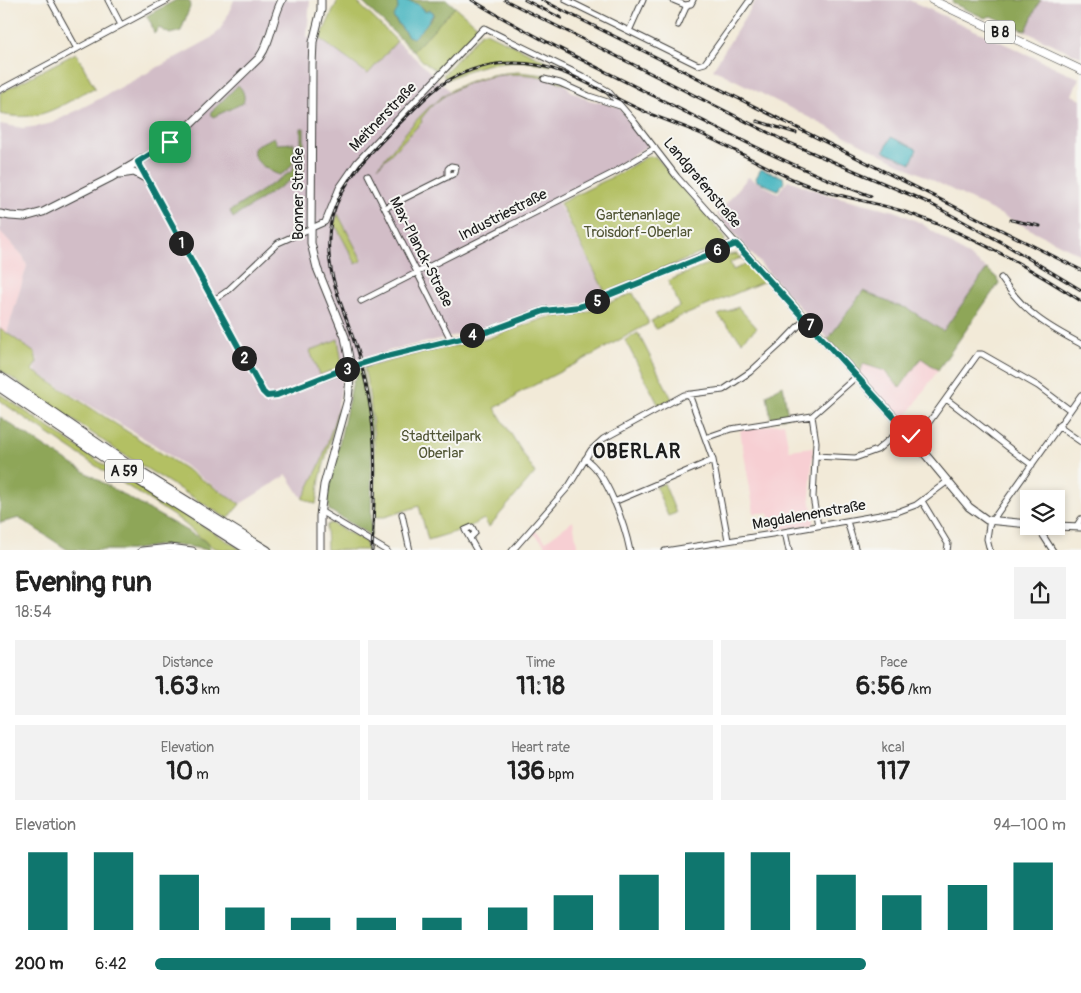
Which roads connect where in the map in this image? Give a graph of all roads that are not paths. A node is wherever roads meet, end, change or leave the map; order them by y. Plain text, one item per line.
1 (50, 0) edge
2 (108, 0) edge
3 (168, 0) edge
4 (282, 0) edge
5 (321, 0) edge
6 (566, 0) edge
7 (643, 0) edge
8 (674, 0) edge
9 (694, 0) edge
10 (750, 0) edge
11 (932, 0) edge
12 (687, 5) junction
13 (121, 25) junction
14 (678, 25) dead end
15 (484, 28) joint
16 (629, 31) junction
17 (77, 49) junction
18 (1081, 70) edge
19 (544, 79) dead end
20 (0, 90) edge
21 (621, 106) junction
22 (655, 148) junction
23 (138, 162) junction
24 (368, 175) dead end
25 (448, 177) dead end
26 (110, 178) junction
27 (147, 179) junction
28 (385, 208) junction
29 (0, 214) edge
30 (310, 228) junction
31 (736, 244) junction
32 (417, 273) junction
33 (1001, 278) dead end
34 (210, 297) junction
35 (361, 301) dead end
36 (805, 319) junction
37 (451, 340) junction
38 (1081, 344) edge
39 (350, 368) junction
40 (858, 376) junction
41 (0, 377) edge
42 (0, 387) edge
43 (689, 394) junction
44 (1081, 395) edge
45 (946, 398) junction
46 (1070, 410) junction
47 (812, 416) junction
48 (1058, 426) junction
49 (904, 428) junction
50 (911, 436) junction
51 (705, 438) junction
52 (1081, 442) edge
53 (815, 456) junction
54 (585, 459) junction
55 (713, 460) junction
56 (1032, 465) junction
57 (948, 481) junction
58 (922, 501) junction
59 (614, 502) junction
60 (322, 512) junction
61 (402, 514) dead end
62 (1081, 519) edge
63 (847, 521) junction
64 (992, 521) junction
65 (1020, 523) edge
66 (818, 526) junction
67 (1065, 526) edge
68 (1079, 527) edge
69 (785, 532) junction
70 (1043, 535) edge
71 (471, 537) dead end
72 (728, 540) junction
73 (694, 548) edge
74 (948, 548) edge
75 (142, 550) edge
76 (192, 550) edge
77 (251, 550) edge
78 (267, 550) edge
79 (320, 550) edge
80 (324, 550) edge
81 (387, 550) edge
82 (410, 550) edge
83 (477, 550) edge
84 (512, 550) edge
85 (630, 550) edge
86 (665, 550) edge
87 (789, 550) edge
88 (856, 550) edge
89 (990, 550) edge
90 (1053, 550) edge

1 - 17 street
2 - 13 street
3 - 13 street
4 - 23 street
5 - 30 street, Bonner Straße
6 - 16 street
7 - 16 street
8 - 12 street
9 - 12 street
10 - 16 street
11 - 18 main road, B 8
12 - 14 street
13 - 17 street
15 - 21 street, Landgrafenstraße
15 - 30 street, Meitnerstraße
17 - 20 street
19 - 21 street
21 - 22 street, Landgrafenstraße
22 - 31 street, Landgrafenstraße
22 - 32 street, Industriestraße
23 - 26 street
23 - 27 street
24 - 28 street, Max-Planck-Straße
25 - 28 street
26 - 27 street
26 - 29 street
27 - 34 street
28 - 32 street, Max-Planck-Straße
30 - 34 street, Meitnerstraße
30 - 39 street, Bonner Straße
31 - 36 street, Landgrafenstraße
31 - 37 street
32 - 35 street, Industriestraße
32 - 37 street, Max-Planck-Straße
33 - 38 street
34 - 39 street
36 - 40 street, Landgrafenstraße
36 - 43 street
37 - 39 street
39 - 60 street, Bonner Straße
40 - 47 street
40 - 49 street, Landgrafenstraße
41 - 78 highway, A 59
42 - 77 highway, A 59
43 - 51 street
43 - 54 street
44 - 46 street
45 - 46 street
45 - 50 street
45 - 56 street
46 - 48 street
47 - 51 street
47 - 53 street
48 - 52 street
48 - 56 street
49 - 50 street, Landgrafenstraße
49 - 53 street
50 - 57 street, Landgrafenstraße
51 - 55 street
53 - 66 street
54 - 59 street
54 - 84 street
55 - 59 street
55 - 72 street
56 - 64 street
57 - 58 street, Magdalenenstraße
57 - 64 street, Landgrafenstraße
58 - 63 street, Magdalenenstraße
58 - 74 street
59 - 85 street
60 - 79 street, Bonner Straße
60 - 80 street, Bonner Straße
60 - 81 street
61 - 82 street
62 - 68 street
63 - 66 street, Magdalenenstraße
63 - 88 street
64 - 65 street
64 - 89 street
66 - 69 street, Magdalenenstraße
67 - 68 street
69 - 72 street, Magdalenenstraße
69 - 87 street
70 - 90 street
71 - 83 street
72 - 73 street, Magdalenenstraße
73 - 86 street, Magdalenenstraße
75 - 76 street

